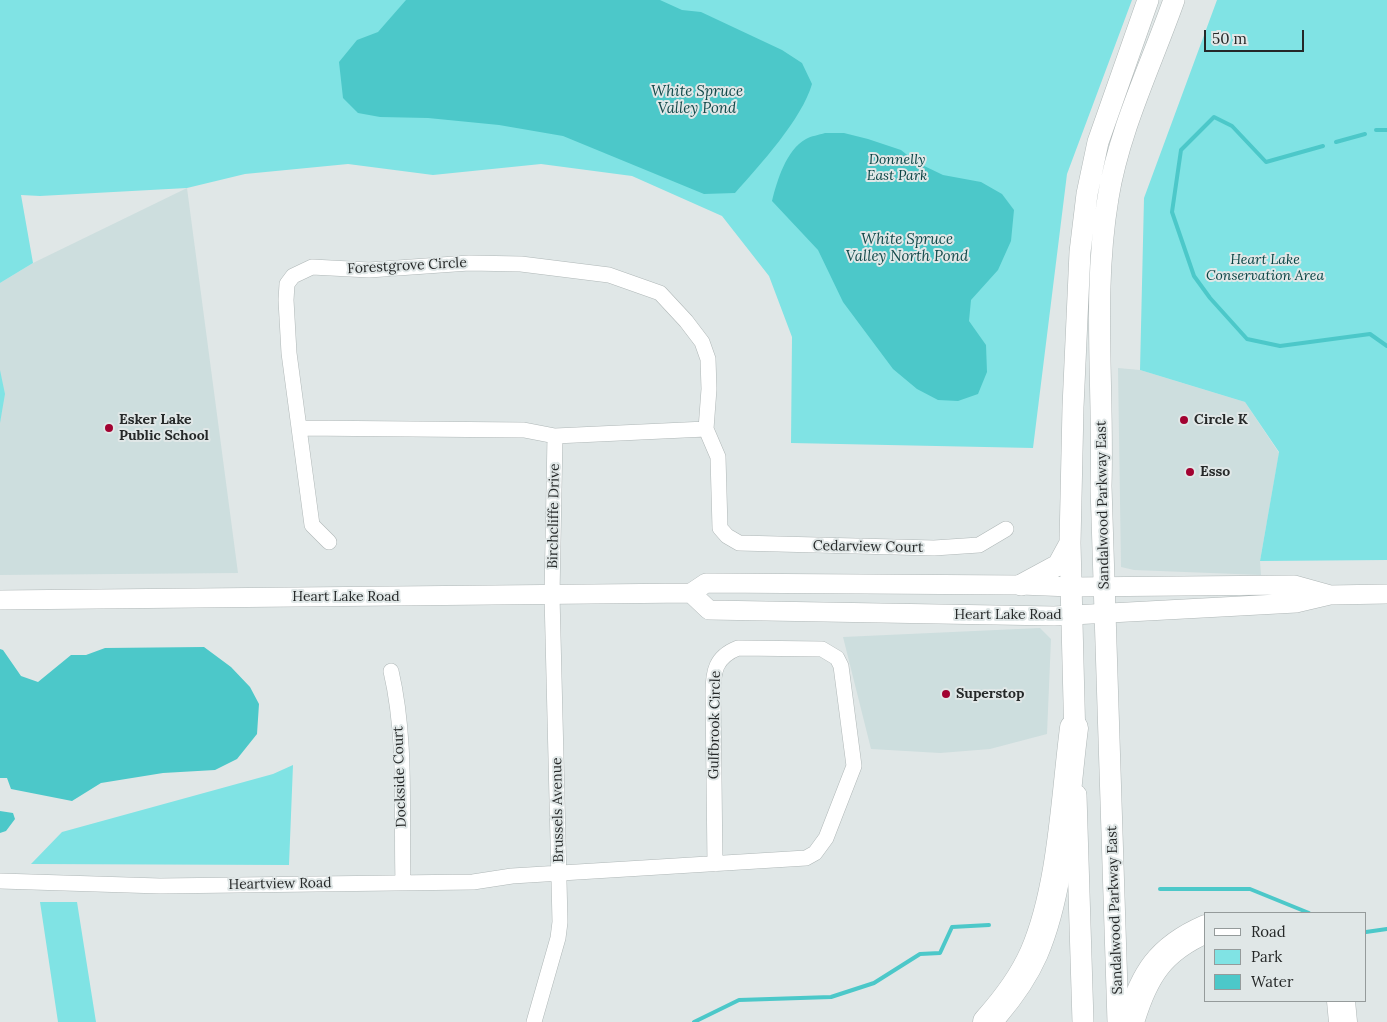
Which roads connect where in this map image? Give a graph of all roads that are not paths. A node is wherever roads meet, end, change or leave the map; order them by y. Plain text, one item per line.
1 (1148, 0) edge
2 (1174, 0) edge
3 (1073, 407) junction
4 (299, 428) junction
5 (706, 428) junction
6 (1102, 431) junction
7 (556, 436) junction
8 (1006, 529) dead end
9 (727, 536) joint
10 (328, 542) dead end
11 (1070, 543) junction
12 (1021, 585) junction
13 (1105, 586) junction
14 (1071, 587) junction
15 (691, 593) junction
16 (1387, 594) edge
17 (552, 595) junction
18 (1330, 595) junction
19 (0, 600) edge
20 (1106, 613) junction
21 (1072, 616) junction
22 (391, 671) dead end
23 (1074, 728) junction
24 (715, 864) junction
25 (559, 874) junction
26 (0, 882) edge
27 (403, 882) junction
28 (1204, 930) edge
29 (1341, 1002) edge
30 (534, 1022) edge
31 (987, 1022) edge
32 (1083, 1022) edge
33 (1118, 1022) edge
34 (1130, 1022) edge
35 (1343, 1022) edge

1 - 3 main road, Sandalwood Parkway East
2 - 6 main road, Sandalwood Parkway East
3 - 6 main road
3 - 11 main road, Sandalwood Parkway East
4 - 5 street, Forestgrove Circle
4 - 7 street
4 - 10 street, Forestgrove Circle
5 - 7 street
5 - 9 street, Forestgrove Circle
6 - 13 main road, Sandalwood Parkway East
7 - 17 street, Birchcliffe Drive
8 - 9 street, Cedarview Court
11 - 12 main road
11 - 14 main road, Sandalwood Parkway East
12 - 14 street, Heart Lake Road
12 - 15 street, Heart Lake Road
13 - 14 street, Heart Lake Road
13 - 18 street, Heart Lake Road
13 - 20 main road, Sandalwood Parkway East
14 - 21 main road, Sandalwood Parkway East
15 - 17 street, Heart Lake Road
15 - 21 street, Heart Lake Road
16 - 18 street, Heart Lake Road
17 - 19 street, Heart Lake Road
17 - 25 street, Brussels Avenue
18 - 20 street, Heart Lake Road
20 - 21 street, Heart Lake Road
20 - 33 main road, Sandalwood Parkway East
21 - 23 main road, Sandalwood Parkway East
22 - 27 street, Dockside Court
23 - 31 highway
23 - 32 main road, Sandalwood Parkway East
24 - 24 street, Gulfbrook Circle
24 - 25 street, Gulfbrook Circle
25 - 27 street, Heartview Road
25 - 30 street, Brussels Avenue
26 - 27 street, Heartview Road
28 - 34 highway
29 - 35 highway

